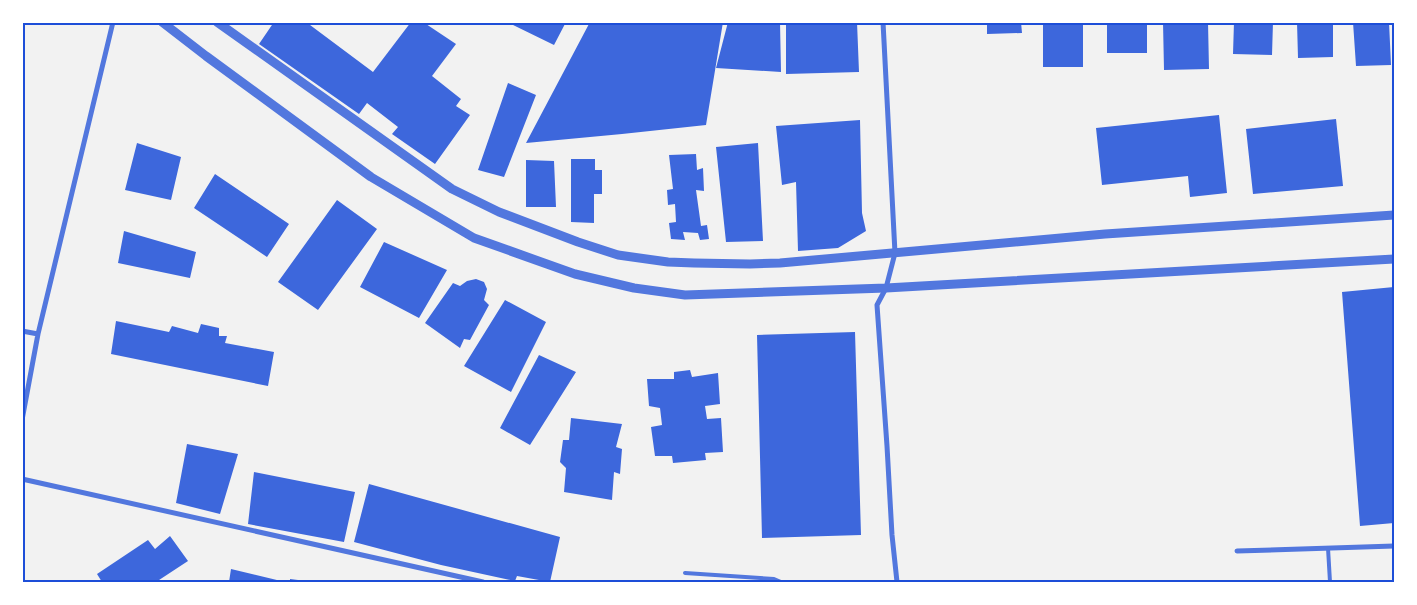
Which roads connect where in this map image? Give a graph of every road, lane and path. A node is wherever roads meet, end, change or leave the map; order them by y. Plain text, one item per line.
1 (114, 22) edge
2 (162, 22) edge
3 (217, 22) edge
4 (883, 22) edge
5 (1394, 215) edge
6 (895, 253) junction
7 (1394, 259) edge
8 (886, 288) junction
9 (22, 331) edge
10 (38, 334) junction
11 (22, 420) edge
12 (22, 479) edge
13 (1394, 546) edge
14 (1328, 548) junction
15 (1238, 551) dead end
16 (685, 573) dead end
17 (483, 582) edge
18 (781, 582) edge
19 (898, 582) edge
20 (1330, 582) edge

1 - 10 street
2 - 8 street
3 - 6 street
4 - 6 street
5 - 6 street
6 - 8 street
7 - 8 street
8 - 19 street
9 - 10 street
10 - 11 street
12 - 17 street
13 - 14 street
14 - 15 street
14 - 20 lane
16 - 18 lane

